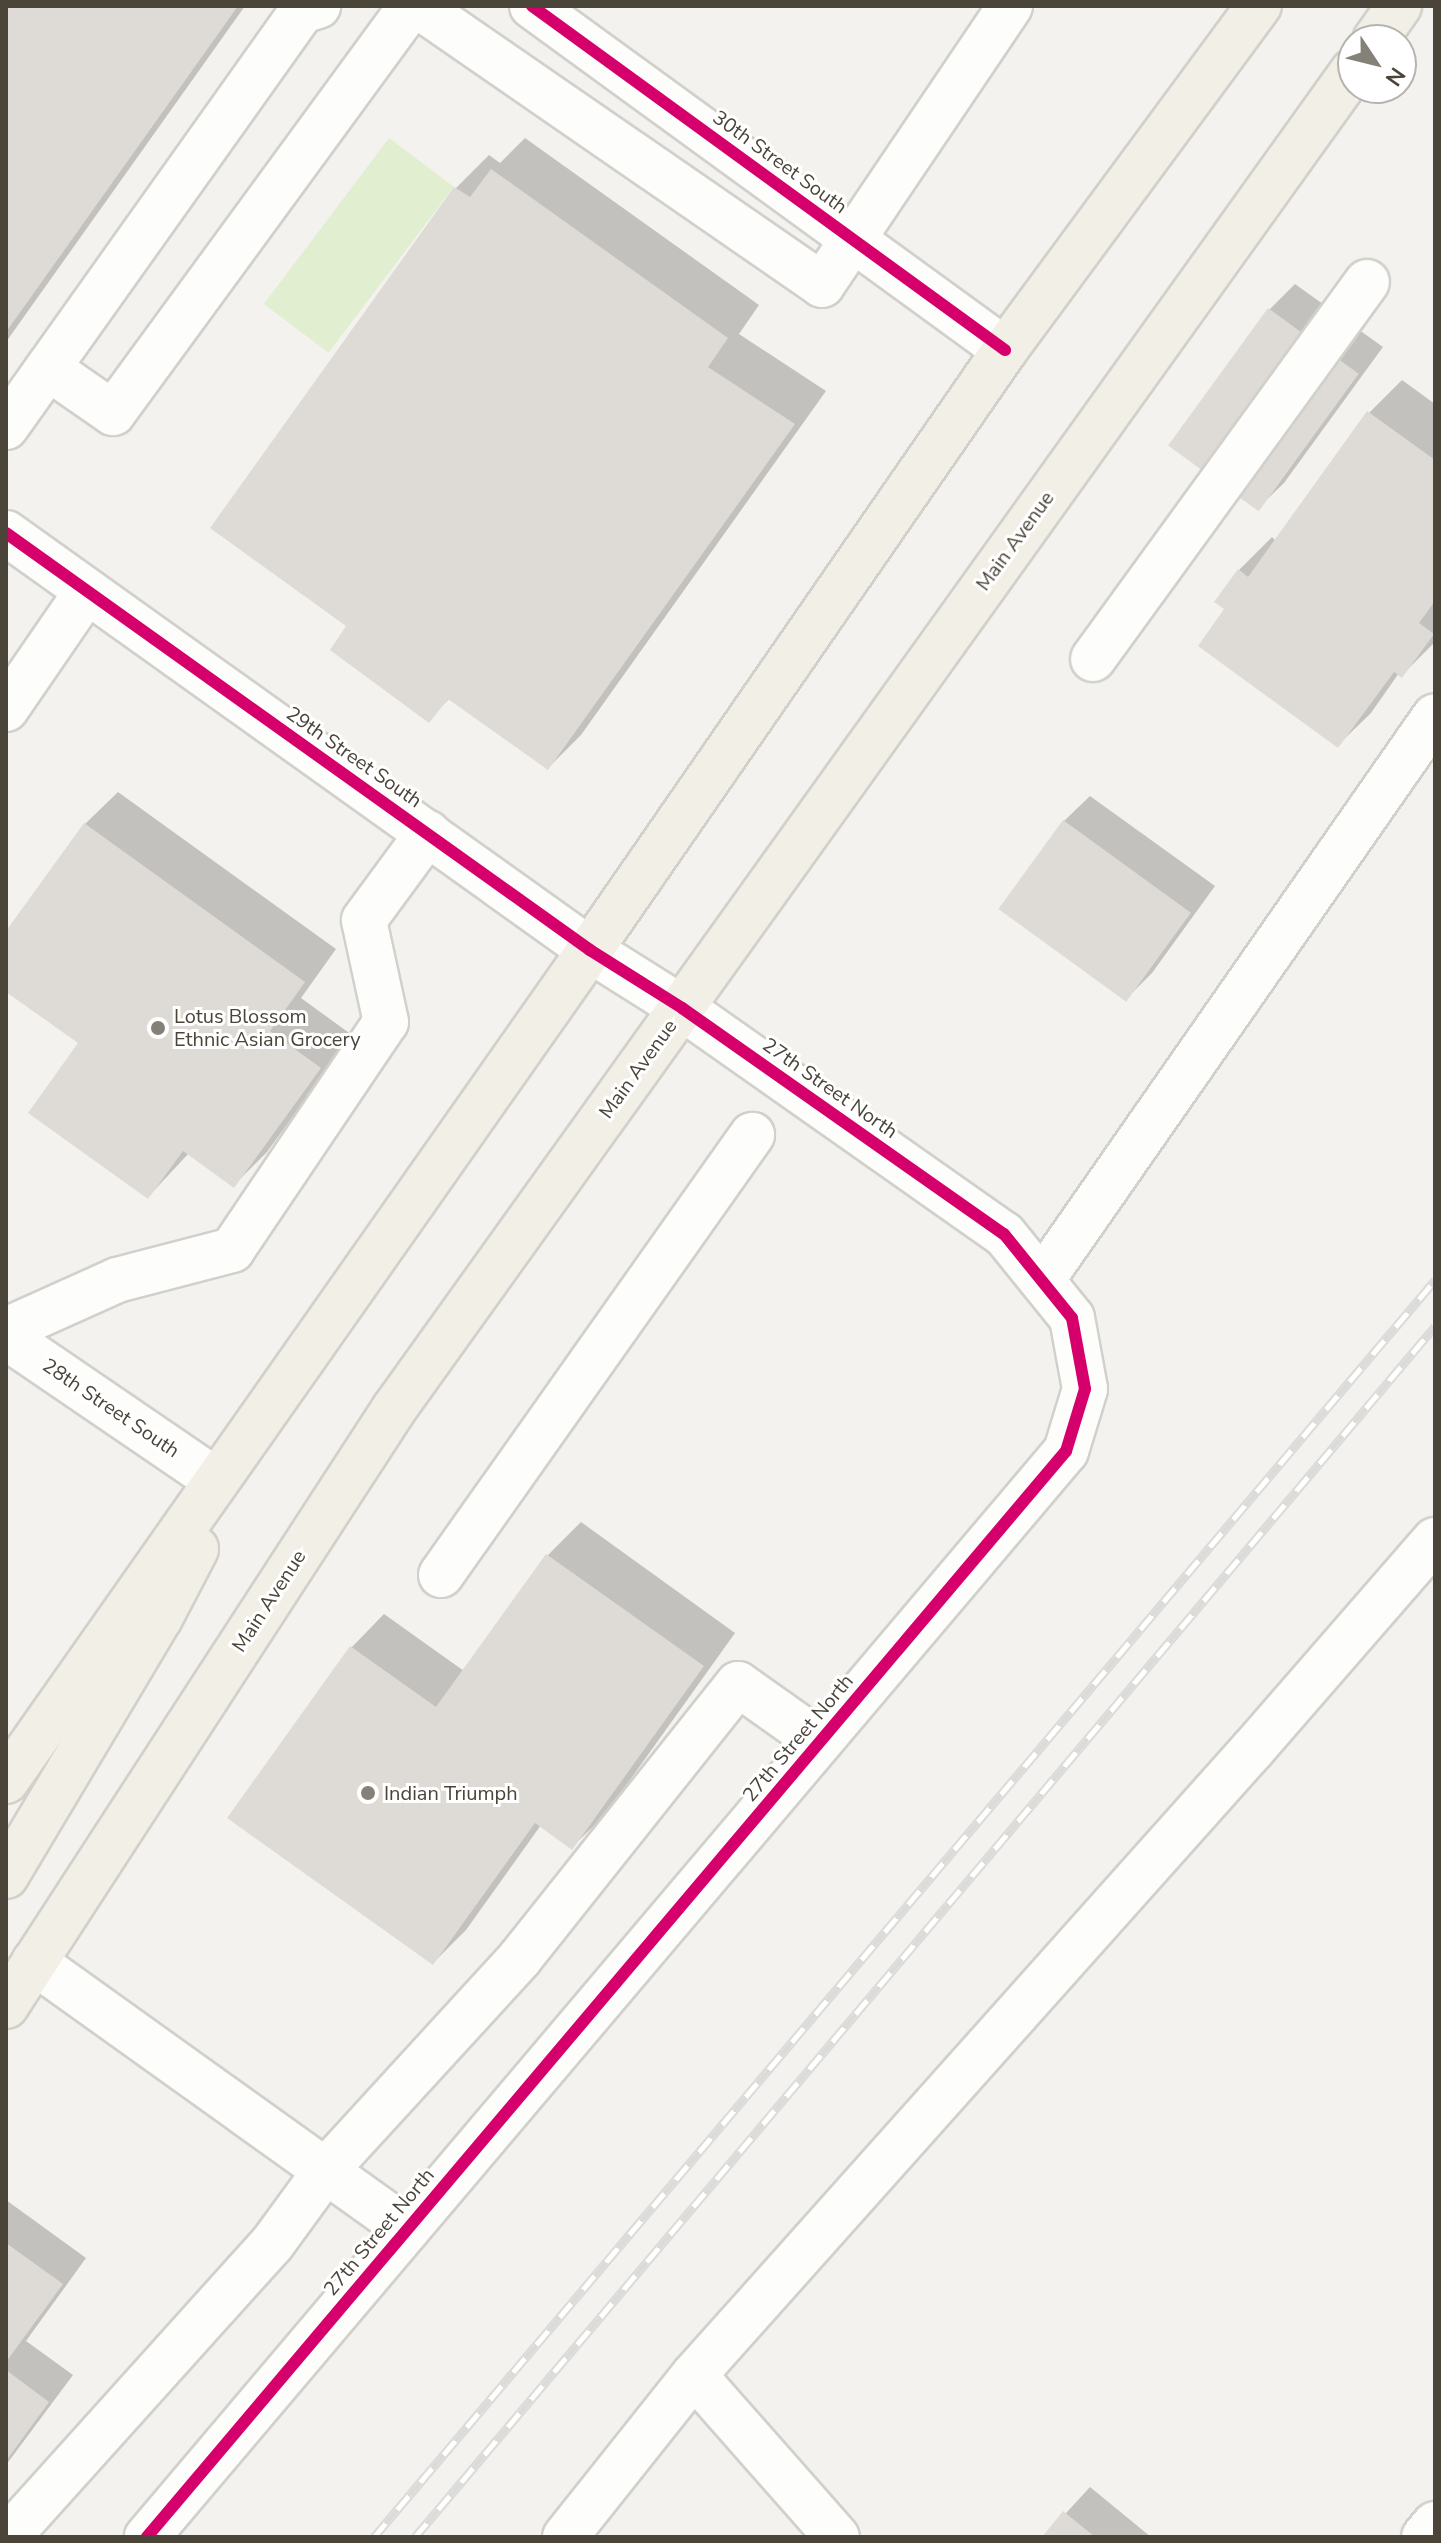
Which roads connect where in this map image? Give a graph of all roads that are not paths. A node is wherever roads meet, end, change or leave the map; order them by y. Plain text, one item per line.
1 (318, 6) edge
2 (411, 6) edge
3 (418, 6) edge
4 (532, 6) edge
5 (1010, 6) edge
6 (1259, 6) edge
7 (1399, 6) edge
8 (1386, 24) edge
9 (1337, 93) edge
10 (855, 241) junction
11 (1367, 282) dead end
12 (1005, 350) junction
13 (48, 368) junction
14 (6, 427) edge
15 (6, 533) edge
16 (87, 591) junction
17 (1093, 659) dead end
18 (6, 709) edge
19 (1435, 716) edge
20 (428, 833) junction
21 (590, 950) junction
22 (682, 1008) junction
23 (752, 1135) dead end
24 (1042, 1280) junction
25 (6, 1330) edge
26 (6, 1337) edge
27 (275, 1398) junction
28 (216, 1480) junction
29 (1435, 1540) edge
30 (441, 1575) dead end
31 (820, 1742) junction
32 (6, 1781) edge
33 (6, 1876) edge
34 (20, 1950) edge
35 (6, 2006) edge
36 (326, 2170) junction
37 (407, 2229) junction
38 (694, 2375) junction
39 (1435, 2524) edge
40 (8, 2537) edge
41 (147, 2537) edge
42 (565, 2537) edge
43 (837, 2537) edge
44 (1424, 2537) edge

1 - 13 street
2 - 13 street
3 - 10 street
4 - 10 street, 30th Street South
5 - 10 street
6 - 12 main road
7 - 8 main road
9 - 22 main road, Main Avenue
10 - 12 street, 30th Street South
11 - 17 street
12 - 21 main road
13 - 14 street
15 - 16 street, 29th Street South
16 - 18 street
16 - 20 street, 29th Street South
19 - 24 street
20 - 21 street, 29th Street South
20 - 25 street
21 - 22 street, 29th Street South
21 - 27 main road
22 - 24 street, 27th Street North
22 - 34 main road, Main Avenue
23 - 30 street
24 - 31 street, 27th Street North
26 - 28 street, 28th Street South
27 - 28 main road
27 - 33 main road
28 - 32 main road
29 - 38 street
31 - 36 street
31 - 37 street, 27th Street North
34 - 35 main road, Main Avenue
34 - 36 street
36 - 37 street
36 - 40 street
37 - 41 street, 27th Street North
38 - 42 street
38 - 43 street
39 - 44 street

